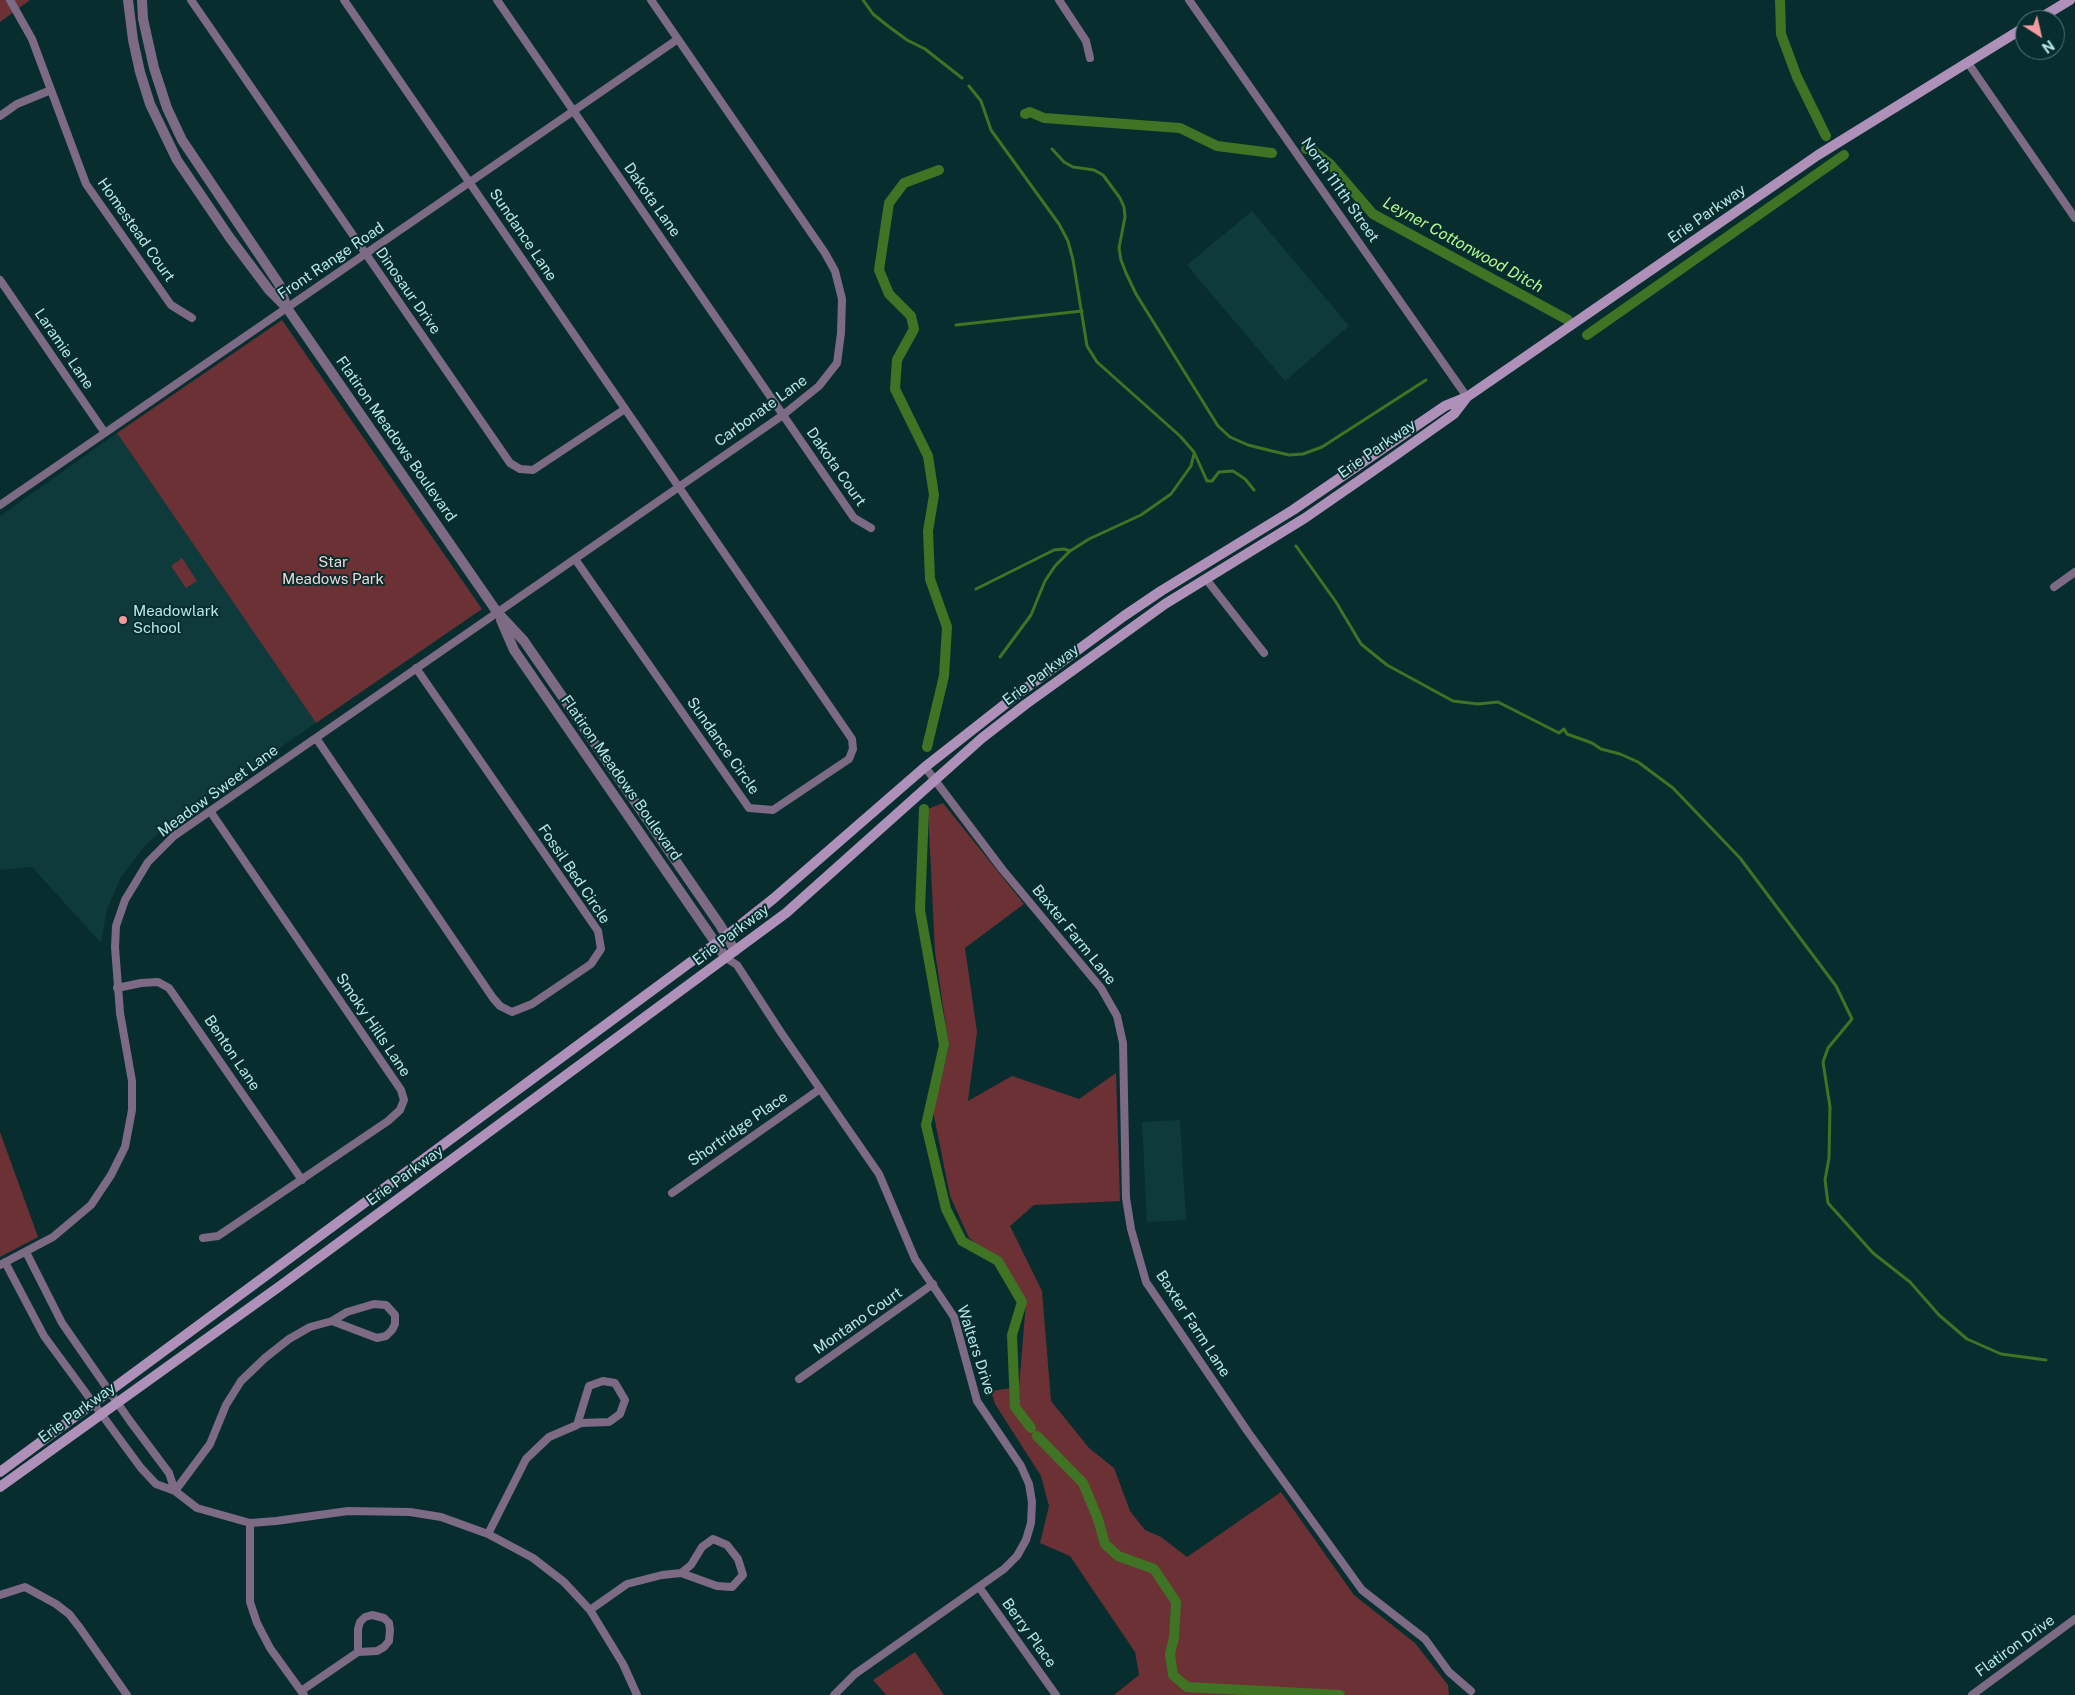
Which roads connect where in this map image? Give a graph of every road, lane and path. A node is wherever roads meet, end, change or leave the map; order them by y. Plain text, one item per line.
1 (10, 0) edge
2 (128, 0) edge
3 (142, 0) edge
4 (191, 0) edge
5 (344, 0) edge
6 (497, 0) edge
7 (651, 0) edge
8 (1059, 0) edge
9 (1189, 0) edge
10 (2070, 0) edge
11 (2054, 10) edge
12 (2015, 33) edge
13 (678, 39) junction
14 (1090, 58) dead end
15 (1968, 63) junction
16 (50, 90) junction
17 (574, 111) junction
18 (0, 116) edge
19 (470, 183) junction
20 (2075, 218) edge
21 (366, 254) junction
22 (0, 280) edge
23 (287, 308) junction
24 (192, 318) dead end
25 (1467, 397) junction
26 (625, 409) junction
27 (783, 415) junction
28 (105, 433) junction
29 (679, 486) junction
30 (0, 505) edge
31 (870, 528) dead end
32 (575, 559) junction
33 (2075, 572) edge
34 (1206, 579) junction
35 (2054, 587) dead end
36 (497, 612) junction
37 (1264, 653) dead end
38 (416, 668) junction
39 (316, 738) junction
40 (925, 766) junction
41 (935, 779) junction
42 (210, 811) junction
43 (726, 935) junction
44 (716, 942) junction
45 (731, 954) junction
46 (117, 988) junction
47 (820, 1089) junction
48 (302, 1180) junction
49 (672, 1192) dead end
50 (203, 1238) dead end
51 (26, 1252) junction
52 (2, 1264) edge
53 (933, 1284) junction
54 (332, 1321) junction
55 (800, 1379) dead end
56 (109, 1391) junction
57 (117, 1402) junction
58 (93, 1403) junction
59 (101, 1414) junction
60 (577, 1425) junction
61 (0, 1472) edge
62 (0, 1487) edge
63 (175, 1491) junction
64 (250, 1523) junction
65 (488, 1534) junction
66 (681, 1573) junction
67 (979, 1587) junction
68 (0, 1595) edge
69 (590, 1610) junction
70 (2075, 1619) edge
71 (358, 1652) junction
72 (1471, 1691) dead end
73 (302, 1693) edge
74 (127, 1695) edge
75 (637, 1695) edge
76 (834, 1695) edge
77 (1056, 1695) edge
78 (1972, 1695) edge

1 - 16 street, Homestead Court
2 - 23 street, Flatiron Meadows Boulevard
3 - 23 street, Flatiron Meadows Boulevard
4 - 21 street, Dinosaur Drive
5 - 19 street, Sundance Lane
6 - 17 street, Dakota Lane
7 - 13 street, Carbonate Lane
8 - 14 street
9 - 25 street, North 111th Street
10 - 11 main road
12 - 15 main road, Erie Parkway
13 - 17 street, Front Range Road
13 - 27 street, Carbonate Lane
15 - 20 street
15 - 25 main road, Erie Parkway
16 - 18 street
16 - 24 street, Homestead Court
17 - 19 street, Front Range Road
17 - 27 street, Dakota Lane
19 - 21 street, Front Range Road
19 - 26 street, Sundance Lane
21 - 23 street, Front Range Road
21 - 26 street, Dinosaur Drive
22 - 28 street, Laramie Lane
23 - 28 street, Front Range Road
23 - 36 street, Flatiron Meadows Boulevard
25 - 34 main road, Erie Parkway
25 - 40 main road, Erie Parkway
26 - 29 street, Sundance Lane
27 - 29 street, Carbonate Lane
27 - 31 street, Dakota Court
28 - 30 street, Front Range Road
29 - 32 street, Carbonate Lane
29 - 32 street, Sundance Circle
32 - 36 street, Carbonate Lane
33 - 35 street
34 - 37 street
34 - 41 main road, Erie Parkway
36 - 38 street, Meadow Sweet Lane
36 - 43 street, Flatiron Meadows Boulevard
36 - 44 street, Flatiron Meadows Boulevard
38 - 39 street, Meadow Sweet Lane
38 - 39 street, Fossil Bed Circle
39 - 42 street, Meadow Sweet Lane
40 - 41 street, Baxter Farm Lane
40 - 43 main road, Erie Parkway
41 - 45 main road, Erie Parkway
41 - 72 street, Baxter Farm Lane
42 - 46 street, Meadow Sweet Lane
42 - 48 street, Smoky Hills Lane
43 - 44 main road, Erie Parkway
43 - 45 street, Flatiron Meadows Boulevard
44 - 45 street, Flatiron Meadows Boulevard
44 - 56 main road, Erie Parkway
45 - 47 street, Walters Drive
45 - 57 main road, Erie Parkway
46 - 48 street, Benton Lane
46 - 51 street, Meadow Sweet Lane
47 - 49 street, Shortridge Place
47 - 53 street, Walters Drive
48 - 50 street, Smoky Hills Lane
51 - 52 street, Meadow Sweet Lane
51 - 56 street
52 - 58 street
53 - 55 street, Montano Court
53 - 67 street, Walters Drive
54 - 54 street
54 - 63 street
56 - 57 street
56 - 58 main road, Erie Parkway
57 - 59 main road, Erie Parkway
57 - 63 street
58 - 59 street
58 - 61 main road, Erie Parkway
59 - 62 main road, Erie Parkway
59 - 63 street
60 - 60 street
60 - 65 street
63 - 64 street
64 - 65 street
64 - 73 street
65 - 69 street
66 - 66 street
66 - 69 street
67 - 76 street, Walters Drive
67 - 77 street, Berry Place
68 - 74 street
69 - 75 street
70 - 78 street, Flatiron Drive
71 - 71 street
71 - 73 street

